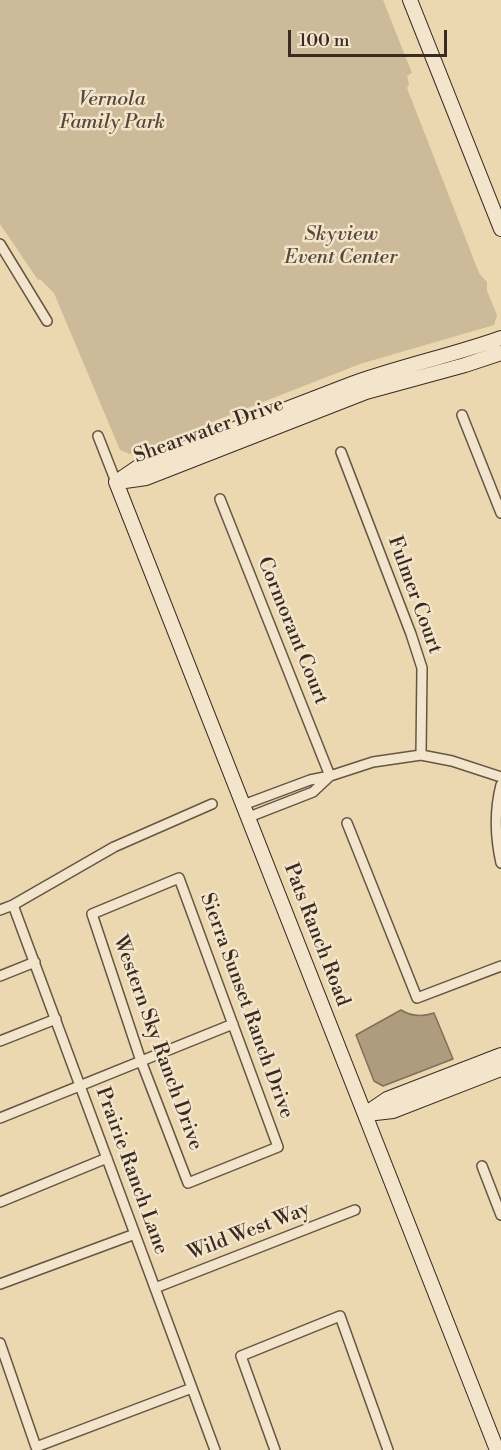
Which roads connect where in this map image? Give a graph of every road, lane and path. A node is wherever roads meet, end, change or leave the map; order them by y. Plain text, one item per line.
1 (410, 0) edge
2 (501, 229) edge
3 (0, 244) edge
4 (47, 321) dead end
5 (501, 338) edge
6 (501, 353) edge
7 (462, 415) dead end
8 (98, 436) dead end
9 (341, 452) dead end
10 (116, 482) junction
11 (220, 499) dead end
12 (501, 513) edge
13 (421, 755) junction
14 (330, 776) junction
15 (501, 777) edge
16 (501, 785) edge
17 (212, 804) dead end
18 (246, 811) junction
19 (347, 823) dead end
20 (501, 863) edge
21 (14, 905) junction
22 (0, 910) edge
23 (92, 914) joint
24 (35, 962) junction
25 (501, 966) edge
26 (0, 975) edge
27 (56, 1019) junction
28 (233, 1024) junction
29 (0, 1041) edge
30 (501, 1055) edge
31 (141, 1060) junction
32 (501, 1069) edge
33 (80, 1085) junction
34 (365, 1114) junction
35 (0, 1118) edge
36 (107, 1158) junction
37 (482, 1166) dead end
38 (188, 1183) joint
39 (0, 1202) edge
40 (355, 1210) dead end
41 (501, 1215) edge
42 (135, 1234) junction
43 (0, 1284) edge
44 (155, 1288) junction
45 (0, 1343) edge
46 (192, 1388) junction
47 (215, 1450) edge
48 (275, 1450) edge
49 (388, 1450) edge
50 (497, 1450) edge

1 - 2 street
3 - 4 street
5 - 10 street, Shearwater Drive
6 - 10 street, Shearwater Drive
7 - 12 street
8 - 10 street, Pats Ranch Road
9 - 13 street, Fulmer Court
10 - 18 street, Pats Ranch Road
11 - 14 street, Cormorant Court
13 - 14 street
13 - 15 street
14 - 18 street
16 - 20 street
17 - 21 street
18 - 34 street, Pats Ranch Road
19 - 25 street
21 - 22 street
21 - 24 street, Prairie Ranch Lane
23 - 28 street, Sierra Sunset Ranch Drive
23 - 31 street, Western Sky Ranch Drive
24 - 26 street
24 - 27 street, Prairie Ranch Lane
27 - 29 street
27 - 33 street, Prairie Ranch Lane
28 - 31 street
28 - 38 street, Sierra Sunset Ranch Drive
30 - 34 street
31 - 33 street
31 - 38 street, Western Sky Ranch Drive
32 - 34 street
33 - 35 street
33 - 36 street, Prairie Ranch Lane
34 - 50 street, Pats Ranch Road
36 - 39 street
36 - 42 street, Prairie Ranch Lane
37 - 41 street
40 - 44 street, Wild West Way
42 - 43 street
42 - 44 street, Prairie Ranch Lane
44 - 46 street, Prairie Ranch Lane
45 - 46 street
46 - 47 street, Prairie Ranch Lane
48 - 49 street

